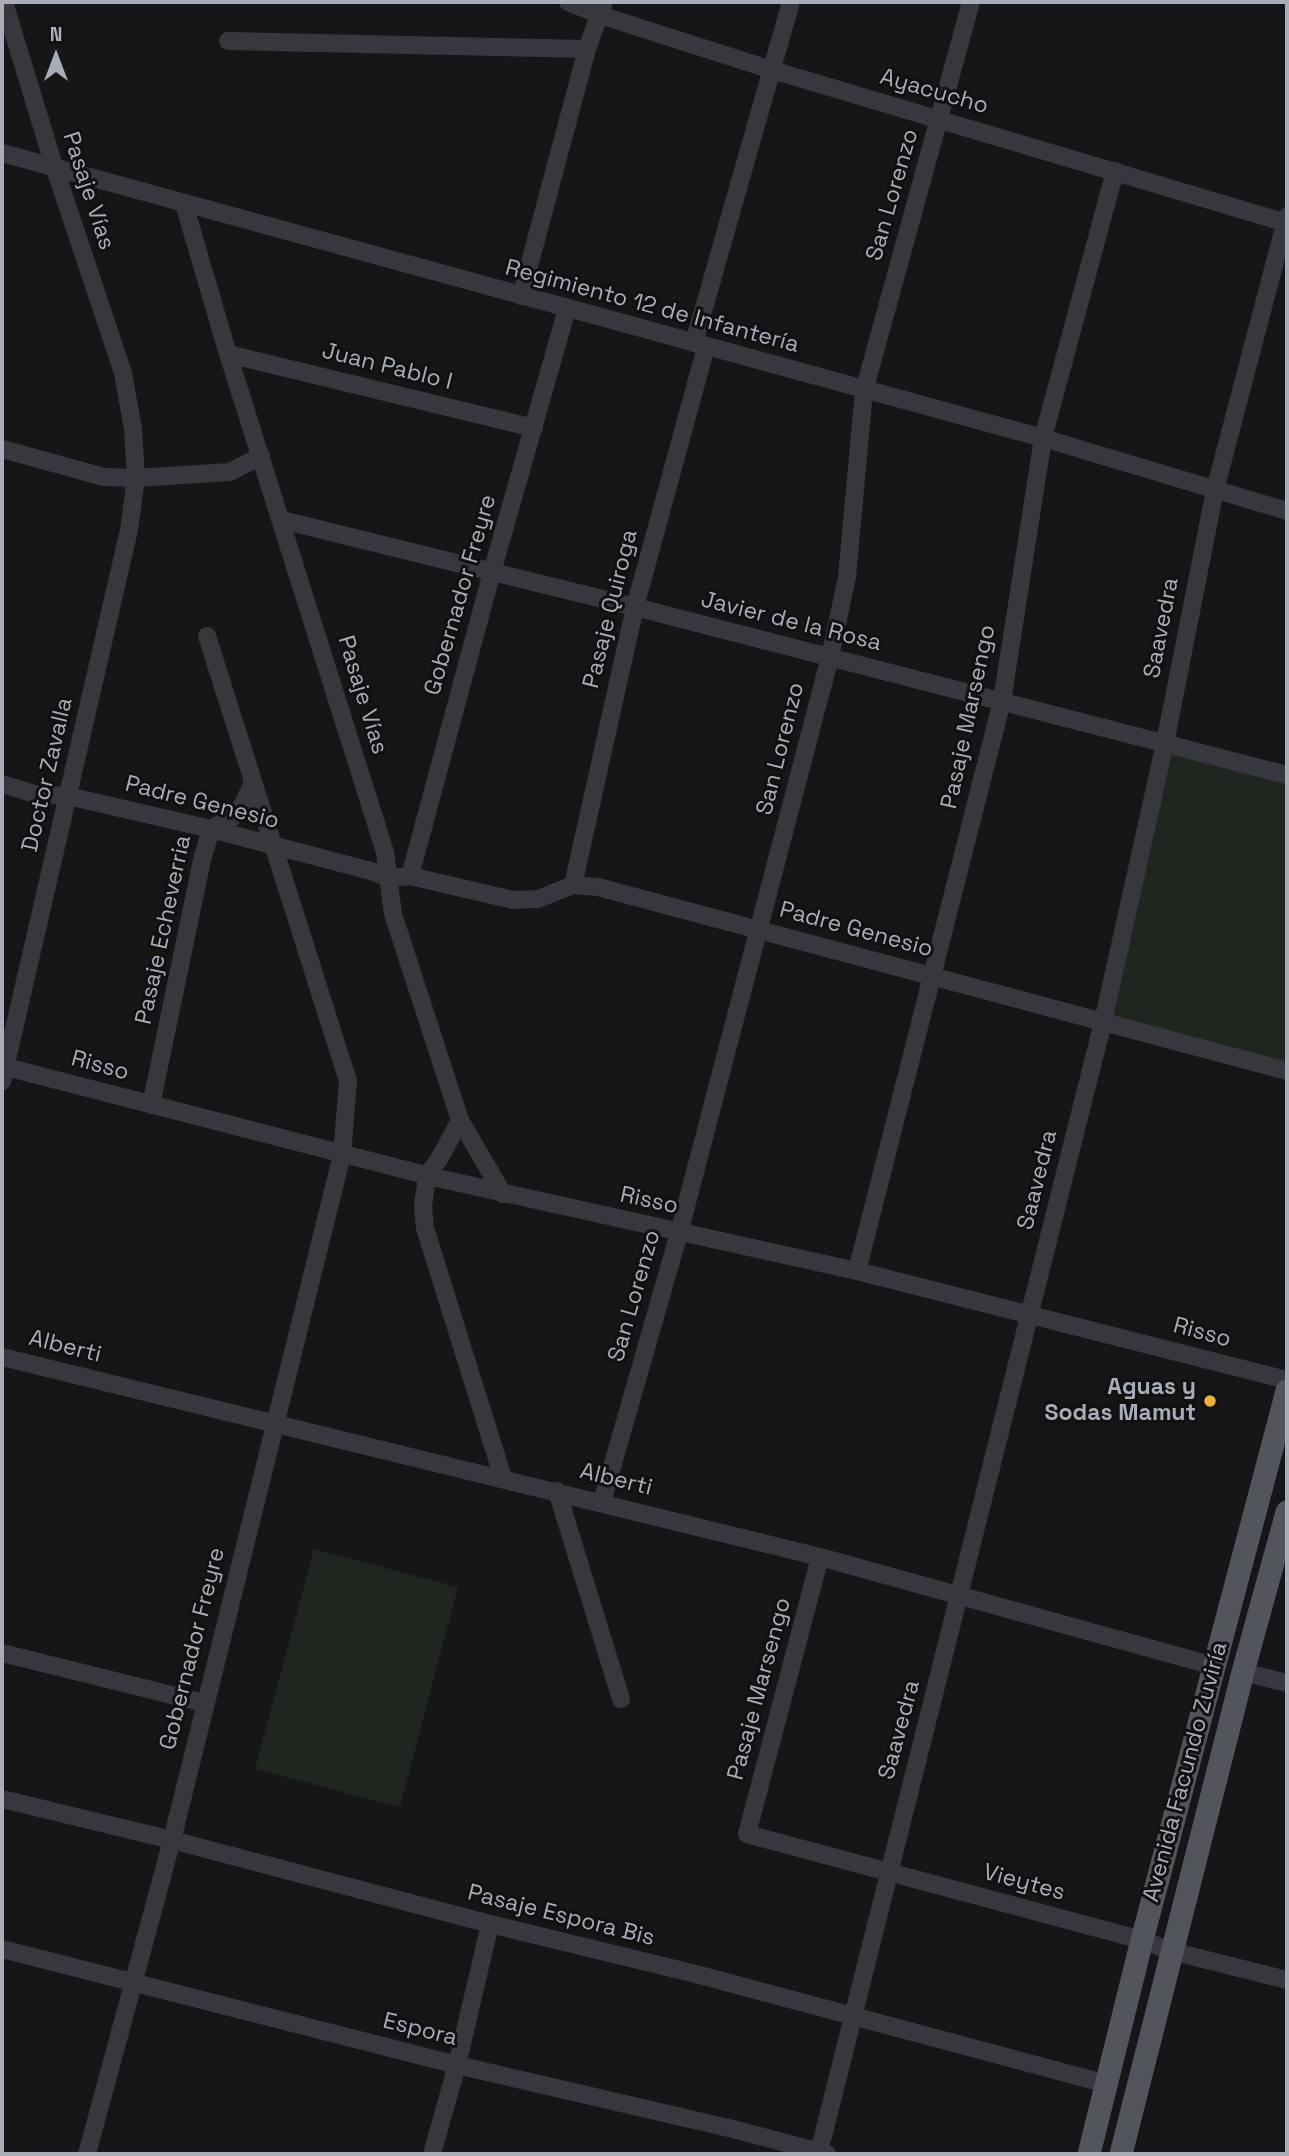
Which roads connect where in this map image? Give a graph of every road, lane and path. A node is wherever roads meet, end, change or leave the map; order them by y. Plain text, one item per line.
1 (4, 2) edge
2 (568, 2) edge
3 (790, 2) edge
4 (971, 2) edge
5 (602, 8) edge
6 (228, 41) dead end
7 (587, 49) junction
8 (772, 70) junction
9 (940, 118) junction
10 (2, 153) edge
11 (54, 166) junction
12 (1115, 171) junction
13 (184, 204) junction
14 (1287, 221) edge
15 (521, 296) junction
16 (567, 309) junction
17 (700, 345) junction
18 (228, 354) junction
19 (864, 391) junction
20 (534, 428) junction
21 (1043, 439) junction
22 (2, 449) edge
23 (261, 456) junction
24 (136, 478) junction
25 (1214, 490) junction
26 (1287, 511) edge
27 (282, 520) junction
28 (492, 572) junction
29 (635, 607) junction
30 (207, 636) dead end
31 (830, 657) junction
32 (1002, 701) junction
33 (1165, 743) junction
34 (1287, 775) edge
35 (253, 783) junction
36 (2, 784) edge
37 (68, 796) junction
38 (211, 829) junction
39 (272, 845) junction
40 (410, 876) junction
41 (389, 878) junction
42 (573, 885) junction
43 (760, 930) junction
44 (932, 975) junction
45 (1103, 1022) junction
46 (3, 1071) edge
47 (1287, 1071) edge
48 (151, 1105) junction
49 (460, 1120) junction
50 (342, 1155) junction
51 (426, 1175) junction
52 (503, 1194) junction
53 (679, 1233) junction
54 (857, 1271) junction
55 (1030, 1313) junction
56 (2, 1357) edge
57 (1287, 1380) edge
58 (1287, 1391) edge
59 (275, 1425) junction
60 (503, 1478) junction
61 (557, 1491) junction
62 (602, 1502) junction
63 (1287, 1512) edge
64 (820, 1556) junction
65 (960, 1594) junction
66 (2, 1653) edge
67 (1214, 1666) junction
68 (1243, 1672) junction
69 (1287, 1683) edge
70 (621, 1699) dead end
71 (204, 1703) junction
72 (2, 1799) edge
73 (747, 1834) joint
74 (172, 1840) junction
75 (888, 1872) junction
76 (490, 1924) junction
77 (1142, 1940) junction
78 (2, 1949) edge
79 (1171, 1951) junction
80 (1287, 1980) edge
81 (135, 1982) junction
82 (852, 2014) junction
83 (457, 2065) junction
84 (1107, 2084) junction
85 (823, 2153) edge
86 (87, 2154) edge
87 (432, 2154) edge
88 (1089, 2154) edge
89 (1121, 2154) edge

1 - 11 street, Pasaje Vías
2 - 5 street, Ayacucho
3 - 8 street, Pasaje Quiroga
4 - 9 street, San Lorenzo
5 - 7 street
5 - 8 street, Ayacucho
6 - 7 street
7 - 15 street
8 - 9 street, Ayacucho
8 - 17 street, Pasaje Quiroga
9 - 12 street, Ayacucho
9 - 19 street, San Lorenzo
10 - 11 street, Regimiento 12 de Infantería
11 - 13 street, Regimiento 12 de Infantería
11 - 24 street, Pasaje Vías
12 - 14 street, Ayacucho
12 - 21 street, Pasaje Marsengo
13 - 15 street, Regimiento 12 de Infantería
13 - 18 street, Pasaje Vías
14 - 25 street, Saavedra
15 - 16 street, Regimiento 12 de Infantería
16 - 17 street, Regimiento 12 de Infantería
16 - 20 street, Gobernador Freyre
17 - 19 street, Regimiento 12 de Infantería
17 - 29 street, Pasaje Quiroga
18 - 20 street, Juan Pablo I
18 - 23 street, Pasaje Vías
19 - 21 street, Regimiento 12 de Infantería
19 - 31 street, San Lorenzo
20 - 28 street, Gobernador Freyre
21 - 25 street, Regimiento 12 de Infantería
21 - 32 street, Pasaje Marsengo
22 - 24 street
23 - 24 street
23 - 27 street, Pasaje Vías
24 - 37 street, Doctor Zavalla
25 - 26 street, Regimiento 12 de Infantería
25 - 33 street, Saavedra
27 - 28 street, Javier de la Rosa
27 - 41 street, Pasaje Vías
28 - 29 street, Javier de la Rosa
28 - 40 street, Gobernador Freyre
29 - 31 street, Javier de la Rosa
29 - 42 street, Pasaje Quiroga
30 - 35 street
31 - 32 street, Javier de la Rosa
31 - 43 street, San Lorenzo
32 - 33 street, Javier de la Rosa
32 - 44 street, Pasaje Marsengo
33 - 34 street, Javier de la Rosa
33 - 45 street, Saavedra
35 - 38 street, Pasaje Echeverria
35 - 39 street
36 - 37 street, Padre Genesio
37 - 38 street, Padre Genesio
37 - 46 street, Doctor Zavalla
38 - 39 street, Padre Genesio
38 - 48 street, Pasaje Echeverria
39 - 41 street, Padre Genesio
39 - 50 street
40 - 41 street
40 - 42 street, Padre Genesio
41 - 49 street, Pasaje Vías
42 - 43 street, Padre Genesio
43 - 44 street, Padre Genesio
43 - 53 street, San Lorenzo
44 - 45 street, Padre Genesio
44 - 54 street, Pasaje Marsengo
45 - 47 street, Padre Genesio
45 - 55 street, Saavedra
46 - 48 street, Risso
48 - 50 street, Risso
49 - 51 street
49 - 52 street, Pasaje Vías
50 - 51 street, Risso
50 - 59 street, Gobernador Freyre
51 - 52 street, Risso
51 - 60 street
52 - 53 street, Risso
53 - 54 street, Risso
53 - 62 street, San Lorenzo
54 - 55 street, Risso
55 - 57 street, Risso
55 - 65 street, Saavedra
56 - 59 street, Alberti
58 - 67 main road, Avenida Facundo Zuviría
59 - 60 street, Alberti
59 - 71 street, Gobernador Freyre
60 - 61 street, Alberti
61 - 62 street, Alberti
61 - 70 street
62 - 64 street, Alberti
63 - 68 main road, Avenida Facundo Zuviría
64 - 65 street, Alberti
64 - 73 street, Pasaje Marsengo
65 - 67 street, Alberti
65 - 75 street, Saavedra
66 - 71 street
67 - 77 main road, Avenida Facundo Zuviría
68 - 69 street
68 - 79 main road, Avenida Facundo Zuviría
71 - 74 street, Gobernador Freyre
72 - 74 street, Pasaje Espora Bis
73 - 75 street, Vieytes
74 - 76 street, Pasaje Espora Bis
74 - 81 street, Gobernador Freyre
75 - 77 street, Vieytes
75 - 82 street, Saavedra
76 - 82 street, Pasaje Espora Bis
76 - 83 street
77 - 79 street, Vieytes
77 - 84 main road, Avenida Facundo Zuviría
78 - 81 street, Espora
79 - 80 street, Vieytes
79 - 89 main road, Avenida Facundo Zuviría
81 - 83 street, Espora
81 - 86 street, Gobernador Freyre
82 - 84 street, Pasaje Espora Bis
82 - 85 street, Saavedra
83 - 85 street, Espora
83 - 87 street
84 - 88 main road, Avenida Facundo Zuviría

